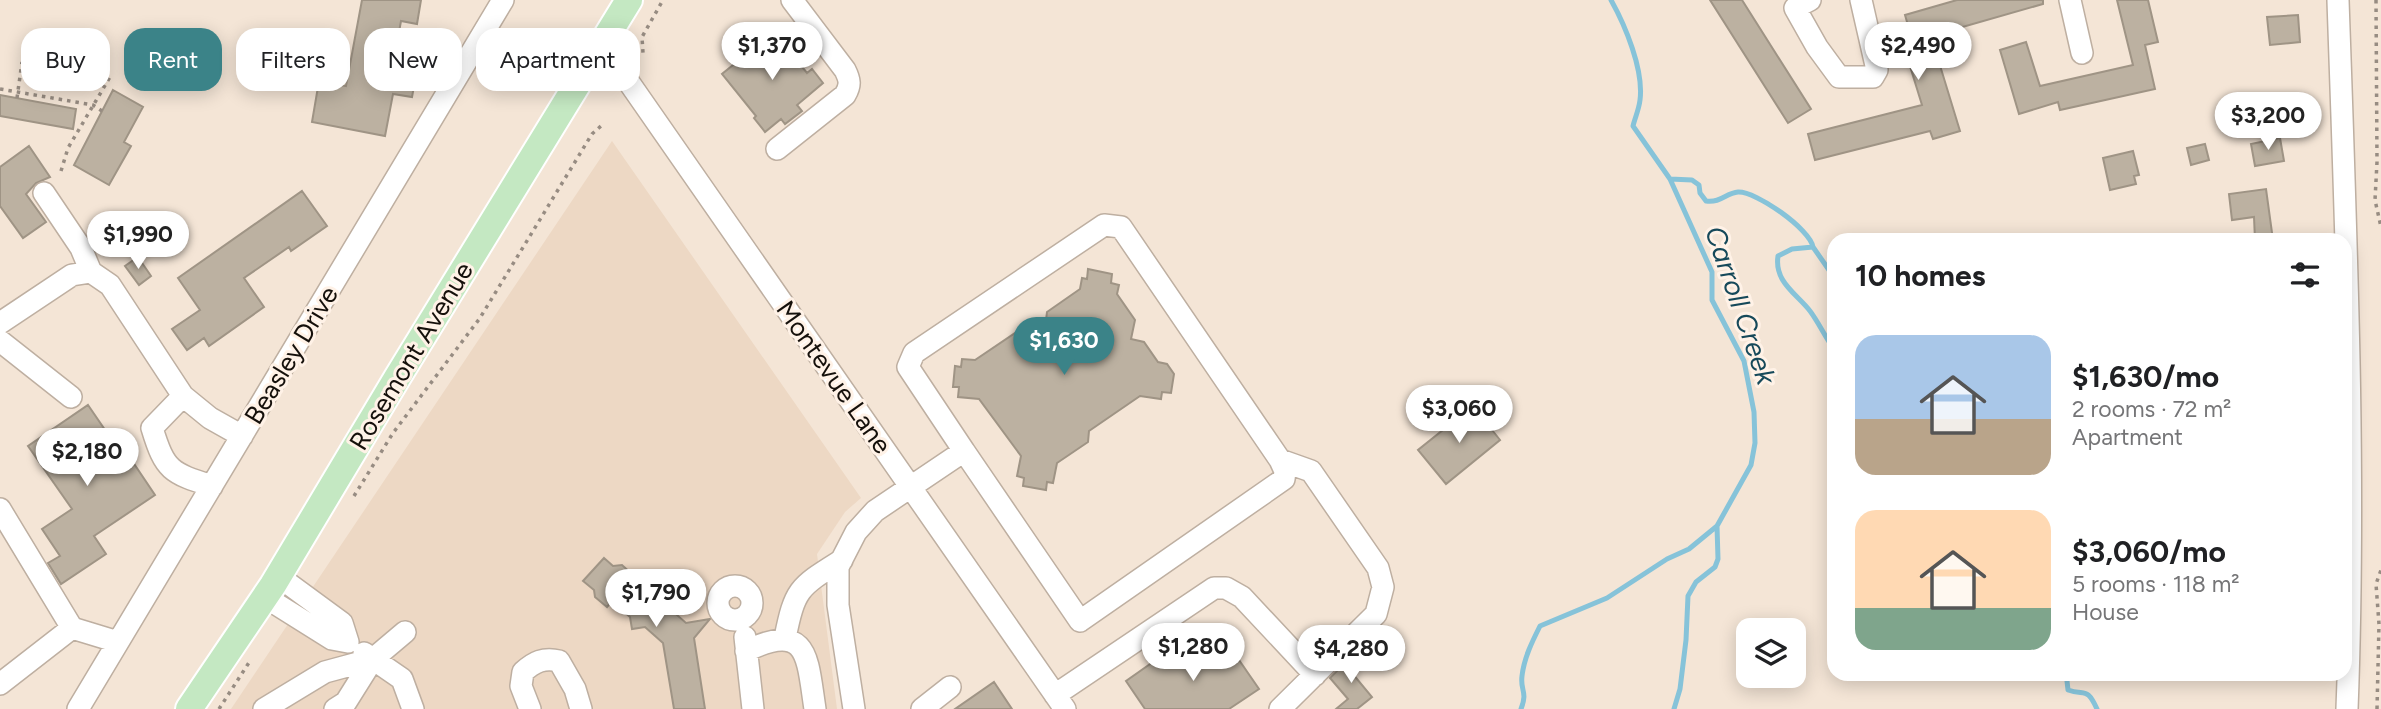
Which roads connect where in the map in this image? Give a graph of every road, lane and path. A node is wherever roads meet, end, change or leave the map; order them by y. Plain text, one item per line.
1 (503, 0) edge
2 (629, 0) edge
3 (663, 0) edge
4 (792, 0) edge
5 (1810, 0) edge
6 (1861, 0) edge
7 (2070, 0) edge
8 (2338, 0) edge
9 (2376, 0) edge
10 (612, 28) edge
11 (2082, 53) dead end
12 (640, 55) edge
13 (21, 70) edge
14 (0, 89) edge
15 (102, 91) edge
16 (574, 91) edge
17 (636, 91) edge
18 (18, 92) junction
19 (17, 99) dead end
20 (93, 105) junction
21 (102, 111) dead end
22 (601, 125) dead end
23 (777, 149) dead end
24 (61, 171) dead end
25 (44, 193) dead end
26 (2381, 227) edge
27 (2344, 233) edge
28 (91, 272) junction
29 (0, 323) edge
30 (0, 341) edge
31 (183, 396) junction
32 (71, 397) dead end
33 (242, 436) junction
34 (964, 451) junction
35 (1280, 460) junction
36 (212, 486) junction
37 (911, 488) junction
38 (351, 500) dead end
39 (0, 509) edge
40 (842, 560) junction
41 (2381, 570) edge
42 (271, 587) junction
43 (744, 618) dead end
44 (72, 628) junction
45 (405, 632) dead end
46 (785, 638) junction
47 (118, 642) junction
48 (746, 651) junction
49 (256, 652) dead end
50 (373, 659) junction
51 (1315, 675) junction
52 (2347, 681) edge
53 (0, 684) edge
54 (950, 687) dead end
55 (1060, 702) edge
56 (343, 707) edge
57 (78, 709) edge
58 (189, 709) edge
59 (219, 709) edge
60 (264, 709) edge
61 (412, 709) edge
62 (530, 709) edge
63 (581, 709) edge
64 (753, 709) edge
65 (815, 709) edge
66 (854, 709) edge
67 (922, 709) edge
68 (1280, 709) edge
69 (2347, 709) edge
70 (2377, 709) edge

1 - 33 street, Beasley Drive
2 - 10 main road, Rosemont Avenue
3 - 12 path
4 - 23 street
5 - 6 street
7 - 11 street
8 - 27 street
9 - 26 path
13 - 18 path
14 - 18 path
15 - 20 path
16 - 42 main road, Rosemont Avenue
17 - 37 street, Montevue Lane
18 - 19 path
18 - 20 path
20 - 21 path
20 - 24 path
22 - 38 path
25 - 28 street
28 - 29 street
28 - 31 street
30 - 32 street
31 - 33 street
31 - 36 street
33 - 36 street, Beasley Drive
34 - 35 street
34 - 35 street
34 - 37 street
35 - 51 street
36 - 47 street, Beasley Drive
37 - 40 street
37 - 55 street, Montevue Lane
39 - 44 street
40 - 46 street
40 - 66 street
41 - 70 path
42 - 50 street
42 - 58 main road, Rosemont Avenue
43 - 48 street
44 - 47 street
44 - 53 street
45 - 50 street
46 - 48 street
46 - 65 street
47 - 57 street, Beasley Drive
48 - 64 street
49 - 59 path
50 - 56 street
50 - 60 street
50 - 61 street
51 - 55 street
51 - 68 street
52 - 69 street
54 - 67 street
62 - 63 street

